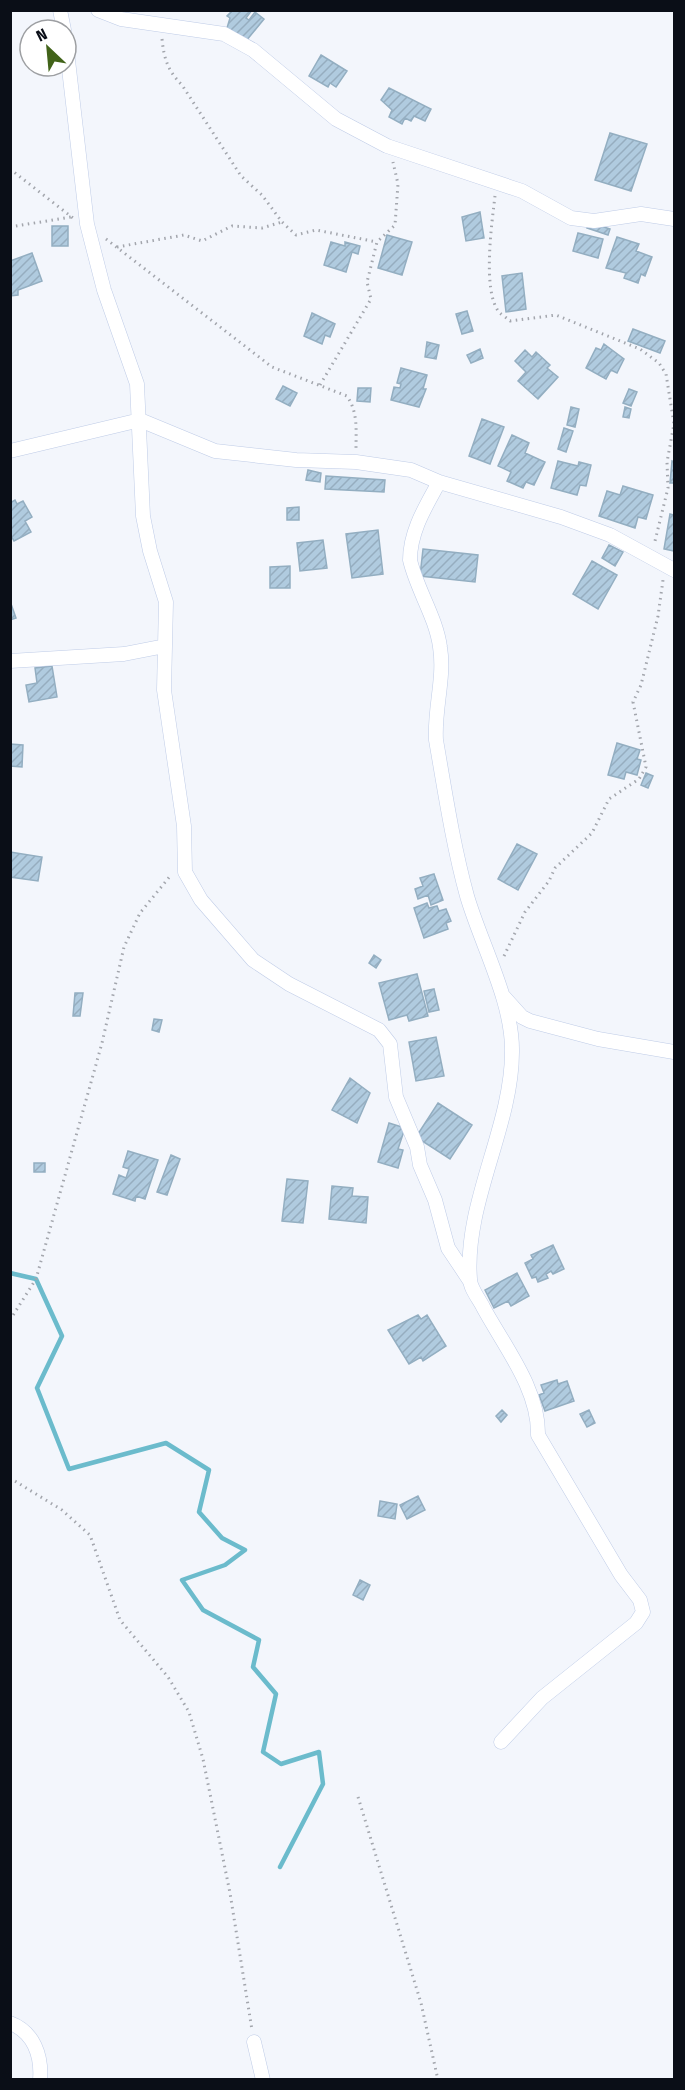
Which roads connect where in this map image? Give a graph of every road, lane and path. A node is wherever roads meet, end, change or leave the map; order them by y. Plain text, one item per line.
1 (98, 10) edge
2 (162, 25) junction
3 (70, 78) edge
4 (387, 146) junction
5 (10, 169) edge
6 (496, 182) junction
7 (71, 217) junction
8 (675, 219) edge
9 (282, 222) junction
10 (87, 224) junction
11 (10, 227) edge
12 (377, 242) junction
13 (117, 247) junction
14 (320, 385) junction
15 (140, 420) junction
16 (10, 450) edge
17 (356, 462) junction
18 (439, 482) junction
19 (662, 564) edge
20 (165, 646) junction
21 (10, 661) edge
22 (183, 861) junction
23 (496, 977) junction
24 (500, 993) junction
25 (675, 1052) edge
26 (470, 1281) junction
27 (10, 1320) edge
28 (10, 1478) edge
29 (501, 1742) dead end
30 (358, 1797) dead end
31 (10, 2023) edge
32 (254, 2042) joint
33 (40, 2079) edge
34 (263, 2079) edge
35 (438, 2079) edge

1 - 2 street
2 - 4 street
2 - 9 path
3 - 10 street
4 - 6 street
4 - 12 path
5 - 7 path
6 - 8 street
6 - 19 path
7 - 10 path
7 - 11 path
9 - 12 path
9 - 13 path
10 - 13 path
10 - 15 street
12 - 14 path
13 - 14 path
14 - 17 path
15 - 16 street
15 - 17 street
15 - 20 street
17 - 18 street
18 - 19 street
18 - 23 street
19 - 23 path
20 - 21 street
20 - 22 street
22 - 26 street
22 - 27 path
23 - 24 street
24 - 25 street
24 - 26 street
26 - 29 street
28 - 32 path
30 - 35 path
31 - 33 street
32 - 34 street

